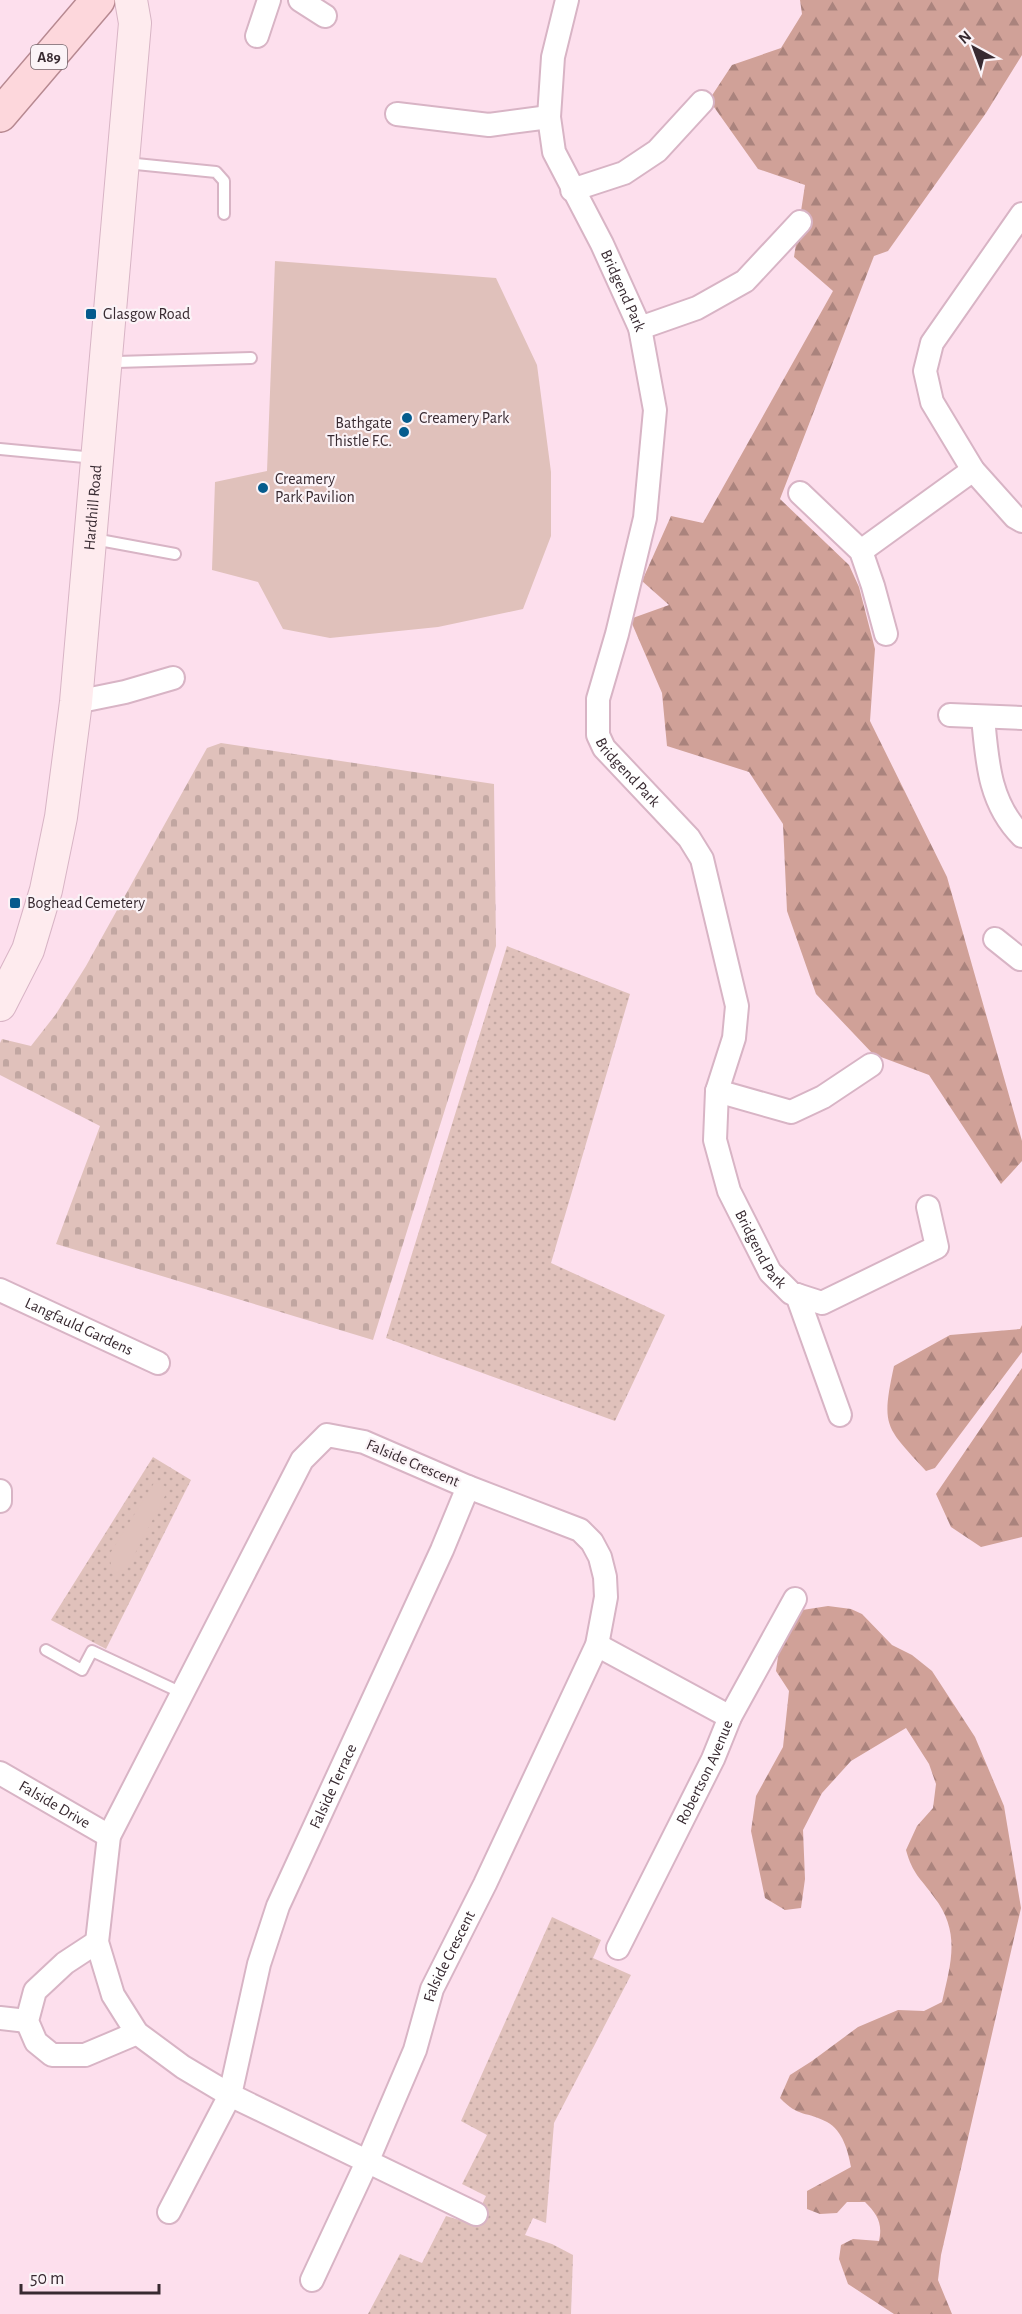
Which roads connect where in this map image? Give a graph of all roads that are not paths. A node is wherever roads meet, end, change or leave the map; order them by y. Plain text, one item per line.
1 (98, 0) edge
2 (131, 0) edge
3 (269, 0) edge
4 (300, 0) edge
5 (567, 0) edge
6 (325, 16) dead end
7 (257, 36) dead end
8 (702, 102) dead end
9 (397, 114) dead end
10 (0, 115) edge
11 (549, 117) junction
12 (123, 162) junction
13 (572, 190) junction
14 (224, 214) dead end
15 (1022, 214) edge
16 (800, 222) dead end
17 (640, 328) junction
18 (106, 351) junction
19 (251, 358) dead end
20 (0, 449) edge
21 (98, 458) junction
22 (973, 470) junction
23 (800, 493) dead end
24 (1022, 521) edge
25 (91, 539) junction
26 (861, 551) junction
27 (175, 554) dead end
28 (886, 634) dead end
29 (172, 678) dead end
30 (76, 702) junction
31 (950, 715) dead end
32 (982, 717) junction
33 (1022, 718) edge
34 (1022, 836) edge
35 (995, 939) dead end
36 (1020, 959) dead end
37 (0, 1005) edge
38 (872, 1065) dead end
39 (717, 1091) junction
40 (928, 1207) dead end
41 (0, 1290) edge
42 (797, 1295) junction
43 (158, 1362) dead end
44 (840, 1415) dead end
45 (468, 1487) junction
46 (0, 1491) edge
47 (0, 1501) edge
48 (795, 1599) dead end
49 (597, 1645) junction
50 (46, 1650) dead end
51 (182, 1693) junction
52 (730, 1717) junction
53 (0, 1773) edge
54 (109, 1836) junction
55 (97, 1942) junction
56 (618, 1948) dead end
57 (0, 2018) edge
58 (27, 2021) junction
59 (137, 2033) junction
60 (230, 2095) junction
61 (368, 2160) junction
62 (169, 2212) dead end
63 (476, 2214) dead end
64 (312, 2280) dead end

1 - 10 main road, A89
2 - 12 main road, Hardhill Road
3 - 7 street
4 - 6 street
5 - 11 street, Bridgend Park
8 - 13 street
9 - 11 street
11 - 13 street, Bridgend Park
12 - 14 lane
12 - 18 main road, Hardhill Road
13 - 17 street, Bridgend Park
15 - 22 street
16 - 17 street
17 - 39 street, Bridgend Park
18 - 19 lane
18 - 21 main road, Hardhill Road
20 - 21 lane
21 - 25 main road, Hardhill Road
22 - 24 street
22 - 26 street
23 - 26 street
25 - 27 lane
25 - 30 main road, Hardhill Road
26 - 28 street
29 - 30 street
30 - 37 main road, Hardhill Road
31 - 32 street
32 - 33 street
32 - 34 street
35 - 36 street
38 - 39 street
39 - 42 street, Bridgend Park
40 - 42 street, Bridgend Park
41 - 43 street, Langfauld Gardens
42 - 44 street
45 - 49 street, Falside Crescent
45 - 51 street, Falside Crescent
45 - 60 street, Falside Terrace
46 - 47 street
48 - 52 street, Robertson Avenue
49 - 52 street
49 - 61 street, Falside Crescent
50 - 51 lane
51 - 54 street, Falside Crescent
52 - 56 street, Robertson Avenue
53 - 54 street, Falside Drive
54 - 55 street, Falside Crescent
55 - 58 street
55 - 59 street, Falside Crescent
57 - 58 street
58 - 59 street
59 - 60 street, Falside Crescent
60 - 61 street, Falside Crescent
60 - 62 street
61 - 63 street, Falside Crescent
61 - 64 street, Falside Crescent

